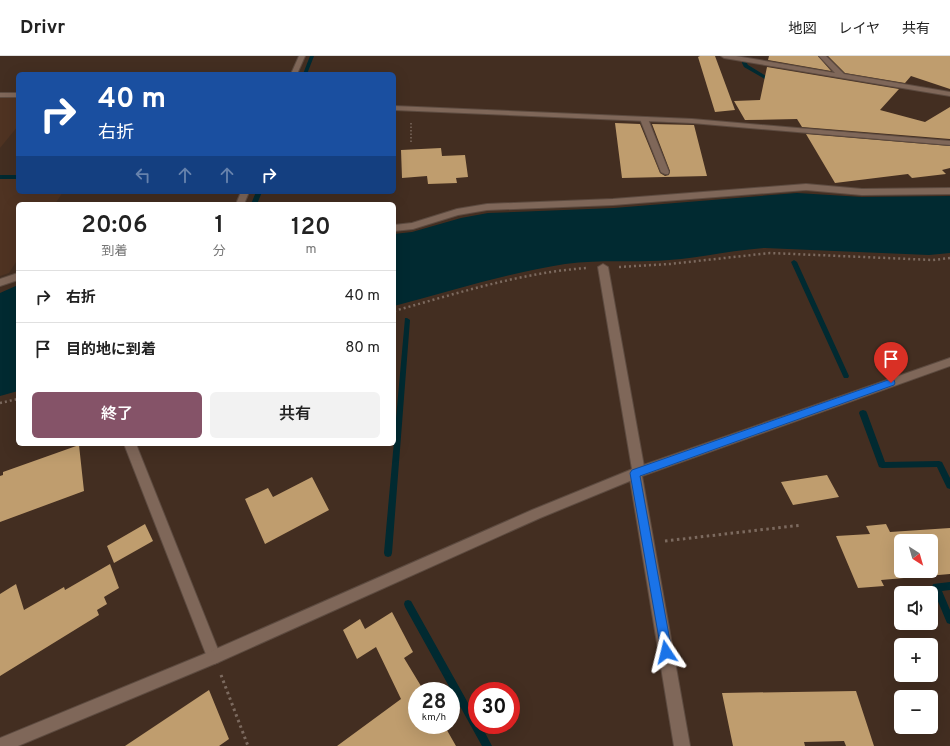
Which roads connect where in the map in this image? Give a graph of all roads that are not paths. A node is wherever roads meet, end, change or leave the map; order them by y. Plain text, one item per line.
1 (302, 56) edge
2 (724, 56) edge
3 (822, 56) edge
4 (295, 72) edge
5 (842, 76) junction
6 (950, 94) edge
7 (0, 95) edge
8 (16, 95) edge
9 (396, 108) edge
10 (644, 119) junction
11 (950, 143) edge
12 (665, 172) dead end
13 (950, 191) edge
14 (396, 228) edge
15 (603, 268) road end
16 (16, 277) edge
17 (0, 283) edge
18 (950, 362) edge
19 (131, 446) edge
20 (637, 473) junction
21 (214, 657) junction
22 (0, 746) edge
23 (682, 746) edge

1 - 4 street
2 - 5 street
3 - 5 street
5 - 6 street
7 - 8 street
9 - 10 street
10 - 11 street
10 - 12 street
13 - 14 street
15 - 20 street
16 - 17 street
18 - 20 street
19 - 21 street
20 - 21 street
20 - 23 street
21 - 22 street

